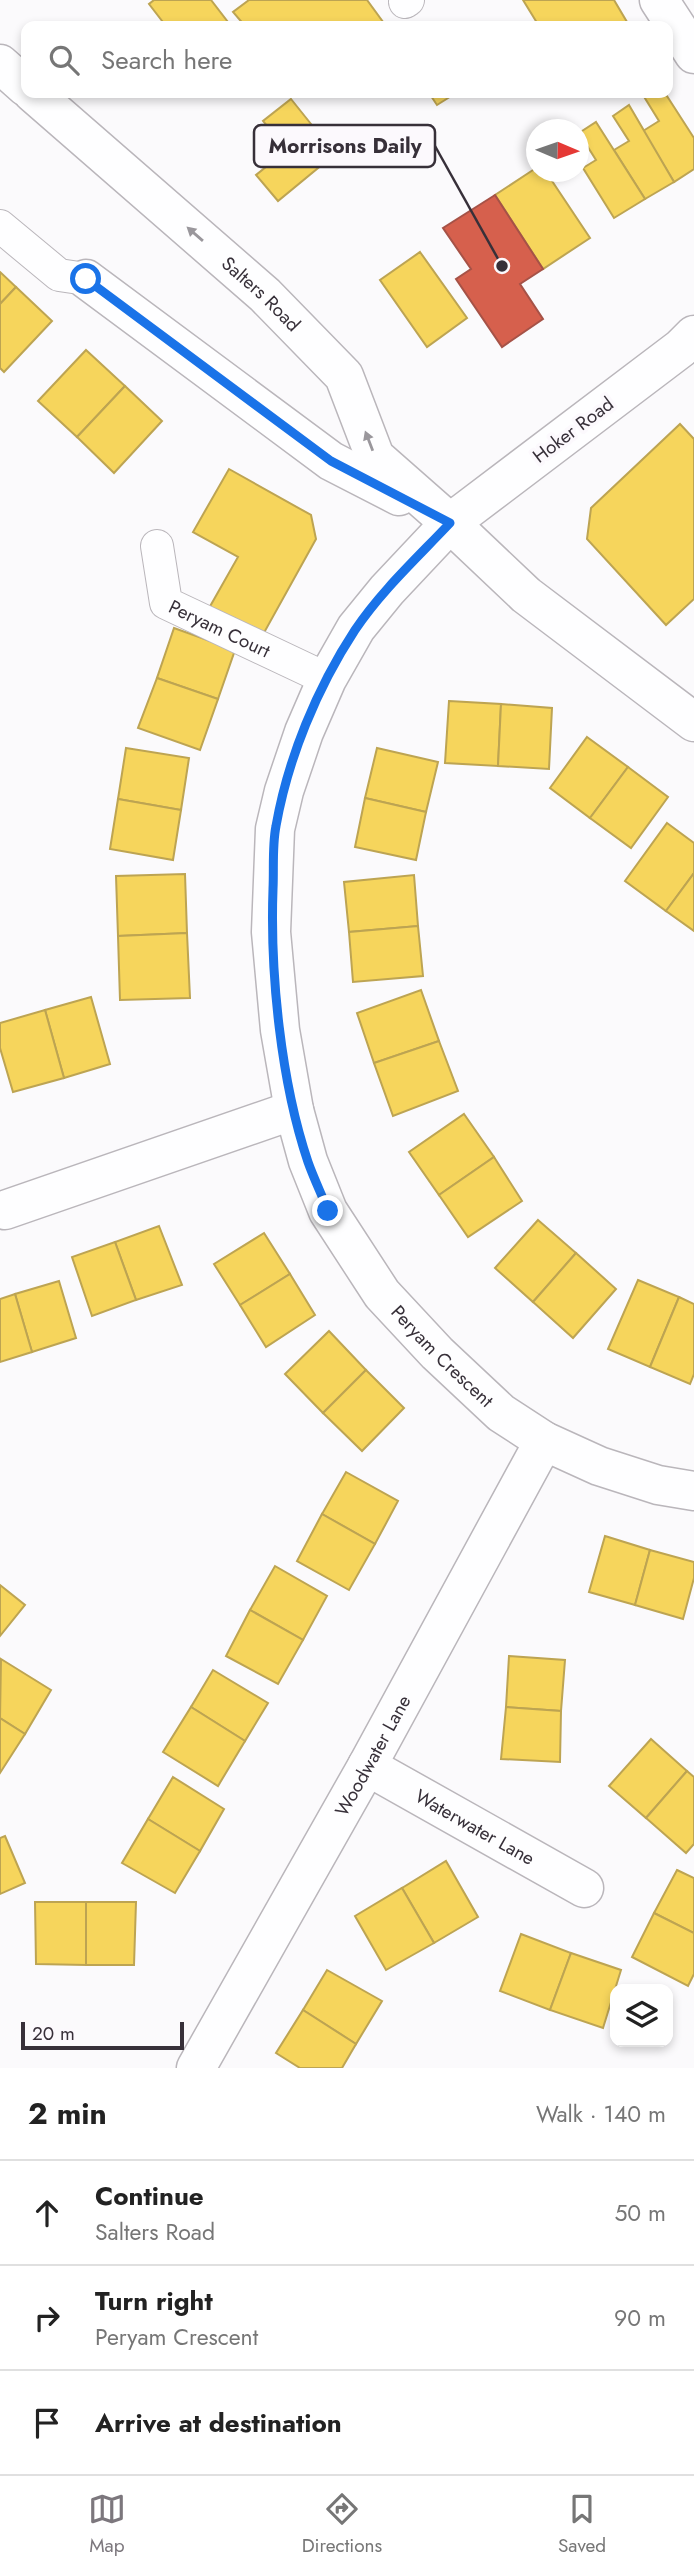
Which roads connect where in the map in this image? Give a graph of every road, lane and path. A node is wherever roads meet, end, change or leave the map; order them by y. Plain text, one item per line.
1 (659, 0) edge
2 (673, 21) edge
3 (673, 22) edge
4 (694, 54) edge
5 (0, 65) edge
6 (21, 83) edge
7 (39, 98) edge
8 (0, 226) edge
9 (86, 279) joint
10 (690, 350) edge
11 (450, 523) junction
12 (158, 546) dead end
13 (327, 679) junction
14 (694, 722) edge
15 (294, 1110) junction
16 (5, 1210) dead end
17 (544, 1441) junction
18 (694, 1491) edge
19 (367, 1766) junction
20 (584, 1888) dead end
21 (196, 2068) edge

1 - 2 street
3 - 4 street
5 - 6 street
11 -> 7 street, Salters Road
8 - 9 lane
9 - 11 street, Salters Road
10 - 11 street, Hoker Road
11 - 13 street, Peryam Crescent
11 - 14 street, Salters Road
12 - 13 lane, Peryam Court
13 - 15 street, Peryam Crescent
15 - 16 street
15 - 17 street, Peryam Crescent
17 - 18 street, Peryam Crescent
17 - 19 street, Woodwater Lane
19 - 20 street, Waterwater Lane
19 - 21 street, Woodwater Lane

